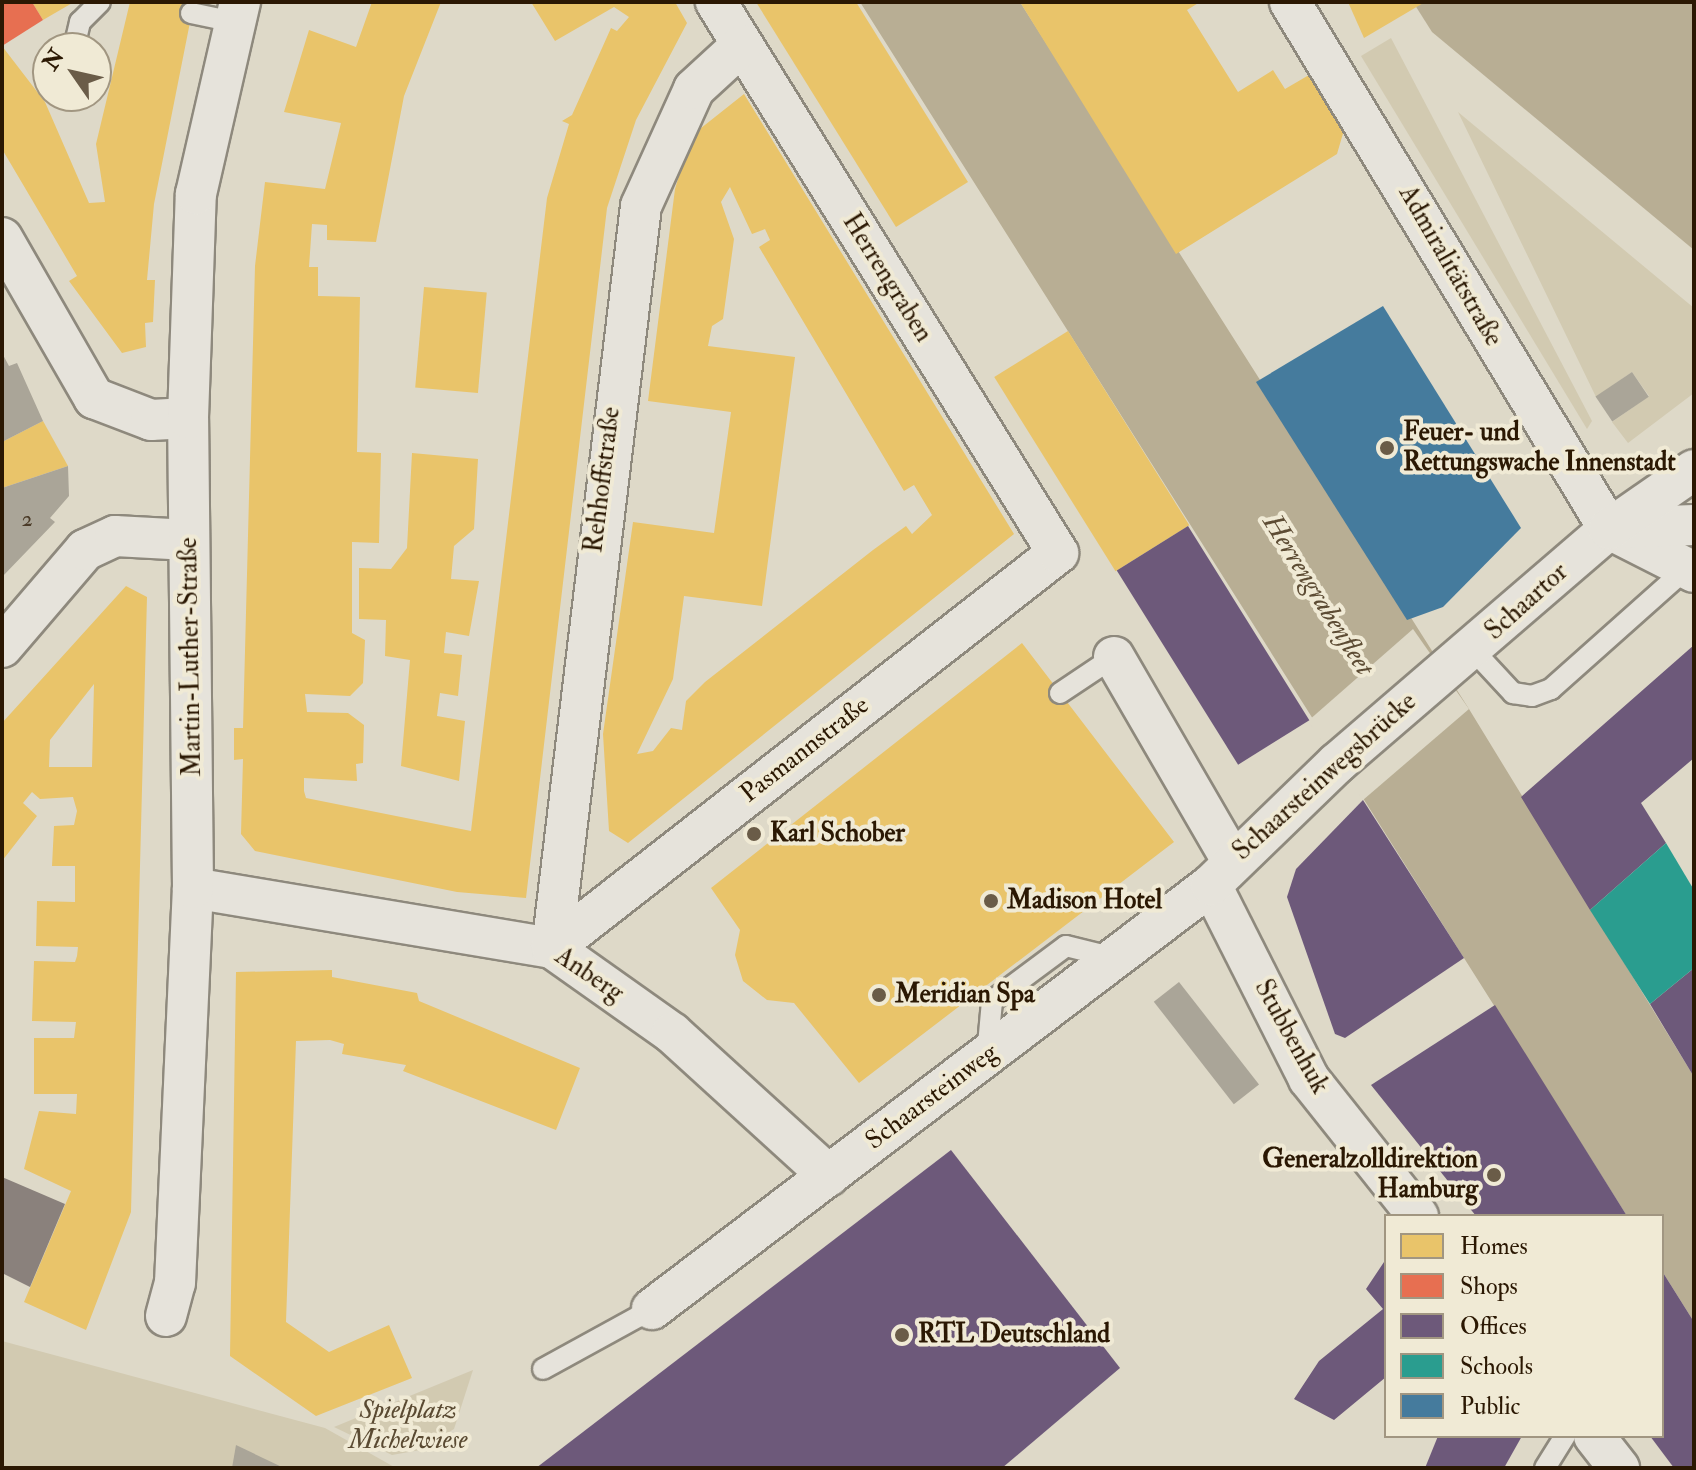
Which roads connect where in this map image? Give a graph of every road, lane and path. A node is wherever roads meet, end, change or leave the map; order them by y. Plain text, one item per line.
1 (100, 2) edge
2 (716, 2) edge
3 (1290, 2) edge
4 (237, 12) edge
5 (191, 13) dead end
6 (78, 32) edge
7 (742, 45) junction
8 (2, 238) edge
9 (188, 418) junction
10 (1694, 470) edge
11 (1694, 526) edge
12 (1609, 529) junction
13 (189, 540) junction
14 (1058, 553) joint
15 (1690, 570) edge
16 (2, 647) edge
17 (1114, 657) joint
18 (1458, 661) junction
19 (1060, 693) dead end
20 (1221, 872) junction
21 (193, 888) junction
22 (552, 948) junction
23 (829, 1176) junction
24 (1416, 1214) edge
25 (652, 1309) joint
26 (166, 1316) dead end
27 (543, 1369) dead end
28 (1564, 1438) edge
29 (1596, 1438) edge
30 (1545, 1468) edge
31 (1619, 1468) edge

1 - 6 lane
2 - 7 street, Herrengraben
3 - 12 street, Admiralitätstraße
4 - 5 lane
4 - 9 street, Martin-Luther-Straße
7 - 14 street, Herrengraben
7 - 22 street, Rehhoffstraße
8 - 9 street
9 - 13 street, Martin-Luther-Straße
10 - 12 street, Schaartor
11 - 12 street
11 - 15 street
12 - 15 street
12 - 18 street, Schaartor
13 - 16 street
13 - 21 street, Martin-Luther-Straße
14 - 22 street, Pasmannstraße
15 - 18 lane
17 - 19 lane
17 - 20 street
18 - 20 street, Schaarsteinwegsbrücke
20 - 23 street, Schaarsteinweg
20 - 24 street, Stubbenhuk
21 - 22 street, Anberg
21 - 26 street, Martin-Luther-Straße
22 - 23 street, Anberg
23 - 25 street, Schaarsteinweg
25 - 27 lane
28 - 30 lane
29 - 31 street

